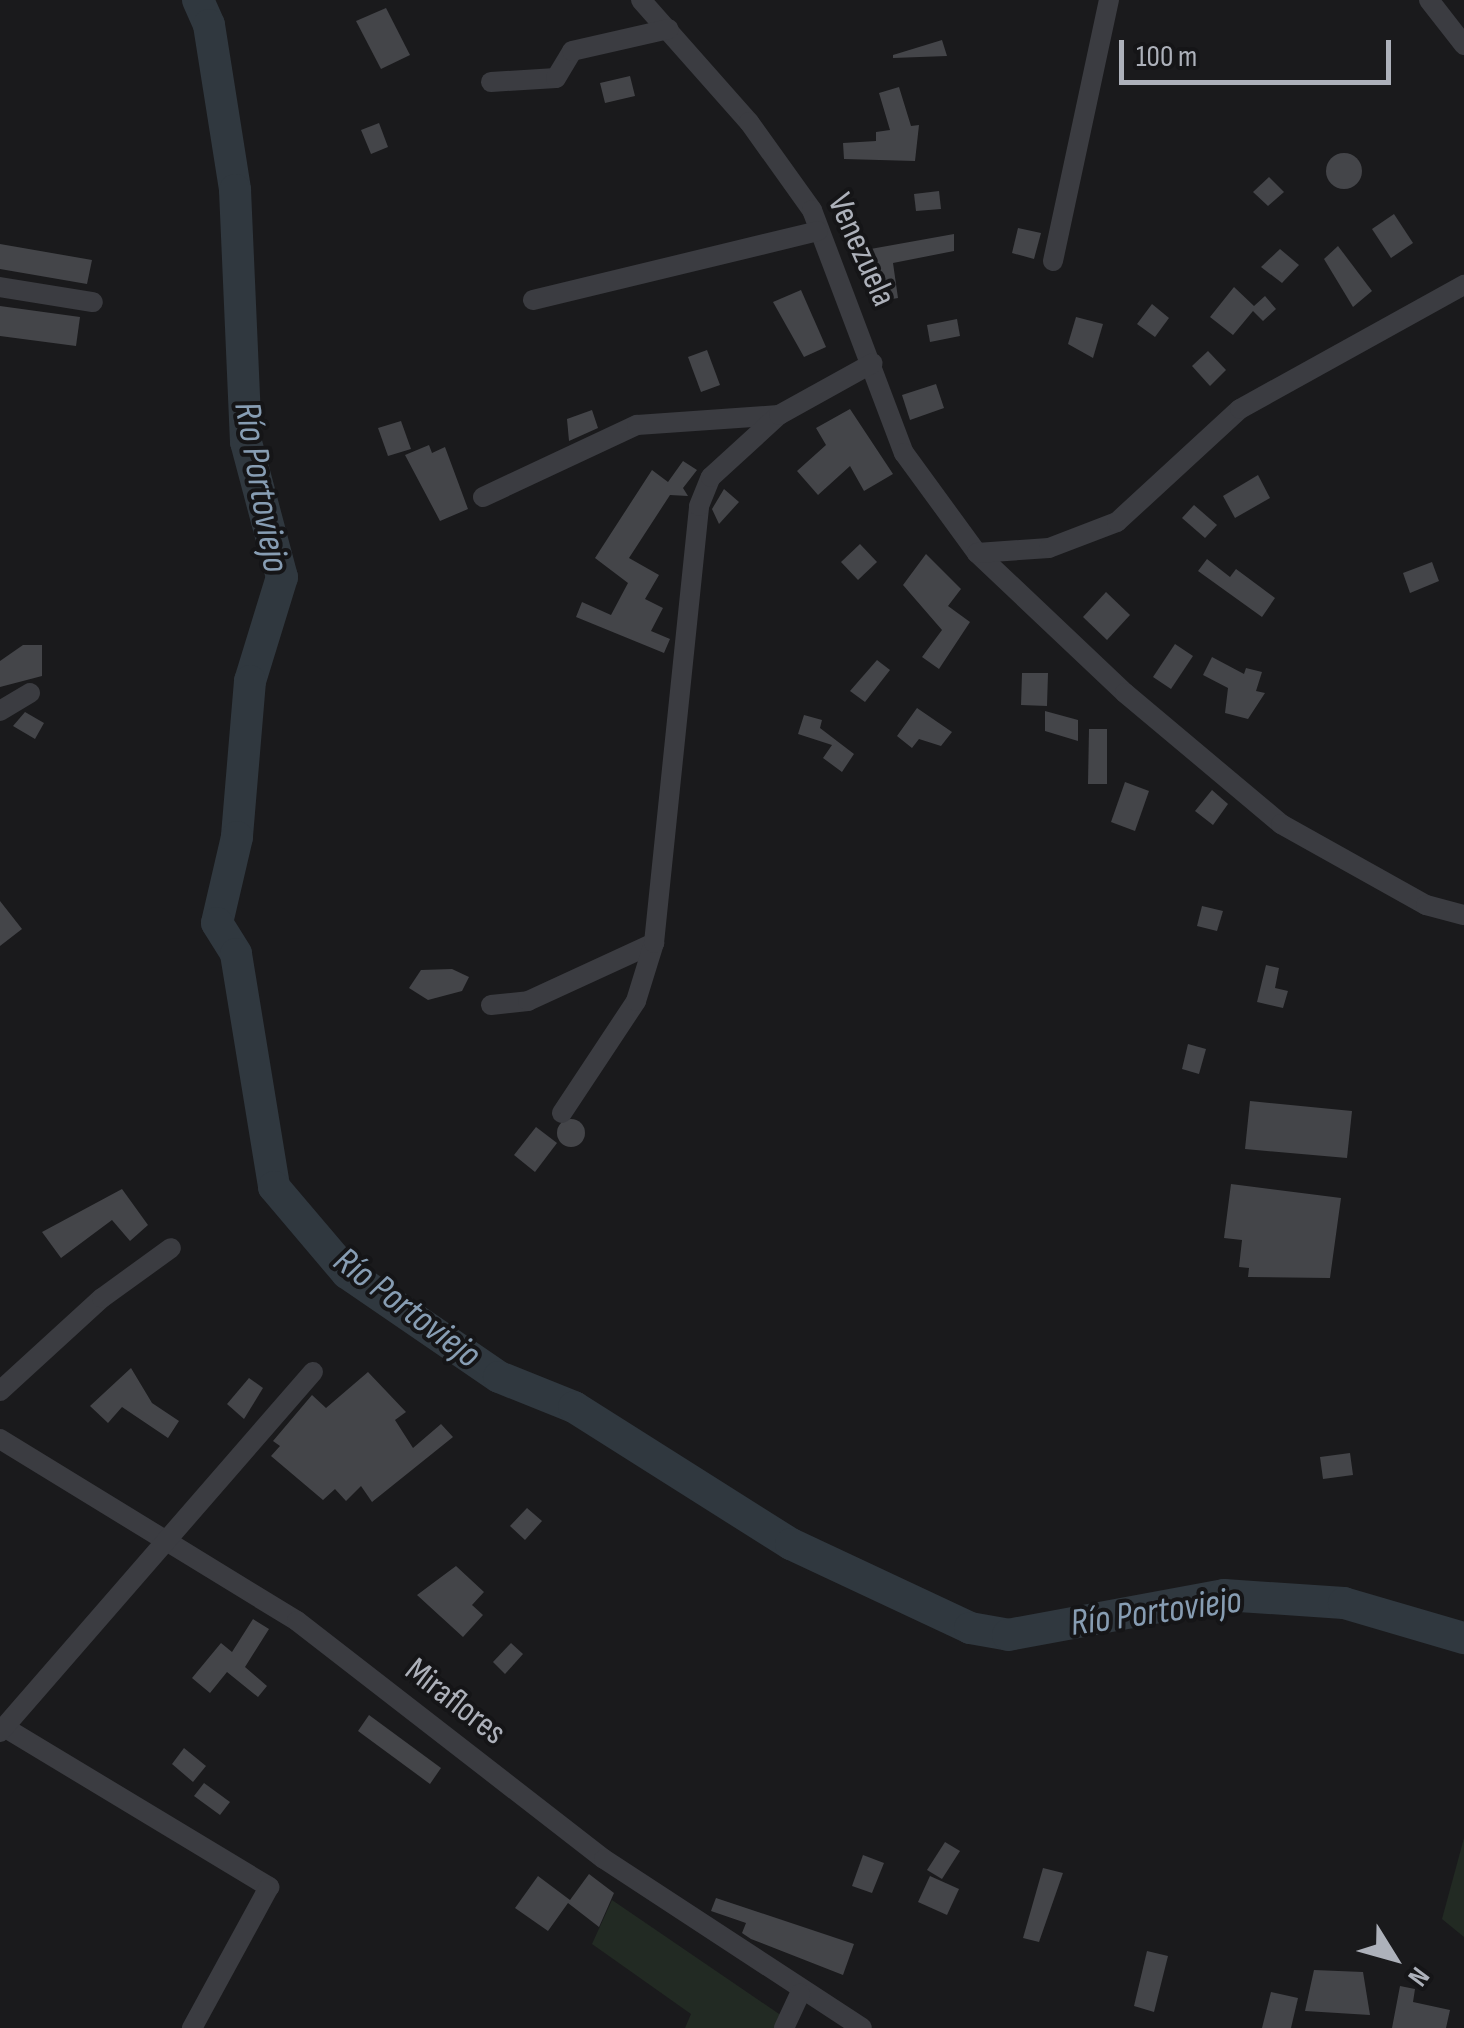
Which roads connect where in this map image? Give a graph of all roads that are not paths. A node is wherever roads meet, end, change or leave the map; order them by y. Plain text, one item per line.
1 (641, 0) edge
2 (1109, 0) edge
3 (1429, 0) edge
4 (668, 29) junction
5 (1464, 45) edge
6 (491, 82) dead end
7 (818, 231) junction
8 (1053, 261) dead end
9 (1464, 285) edge
10 (0, 288) edge
11 (533, 300) dead end
12 (93, 302) dead end
13 (873, 364) junction
14 (779, 414) junction
15 (482, 497) dead end
16 (977, 552) junction
17 (30, 693) dead end
18 (0, 711) edge
19 (1464, 915) edge
20 (654, 944) junction
21 (491, 1005) dead end
22 (562, 1113) dead end
23 (171, 1248) dead end
24 (312, 1372) dead end
25 (0, 1390) edge
26 (0, 1439) edge
27 (160, 1540) junction
28 (2, 1730) edge
29 (800, 1993) junction
30 (192, 2028) edge
31 (784, 2028) edge
32 (862, 2028) edge

1 - 4 street, Venezuela
2 - 8 street
3 - 5 street
4 - 6 street
4 - 7 street, Venezuela
7 - 11 street
7 - 13 street, Venezuela
9 - 16 street
10 - 12 street
13 - 14 street
13 - 16 street, Venezuela
14 - 15 street
14 - 20 street
16 - 19 street, Venezuela
17 - 18 street
20 - 21 street
20 - 22 street
23 - 25 street
24 - 27 street
26 - 27 street, Miraflores
27 - 28 street
27 - 29 street, Miraflores
28 - 30 street
29 - 31 street
29 - 32 street, Miraflores

